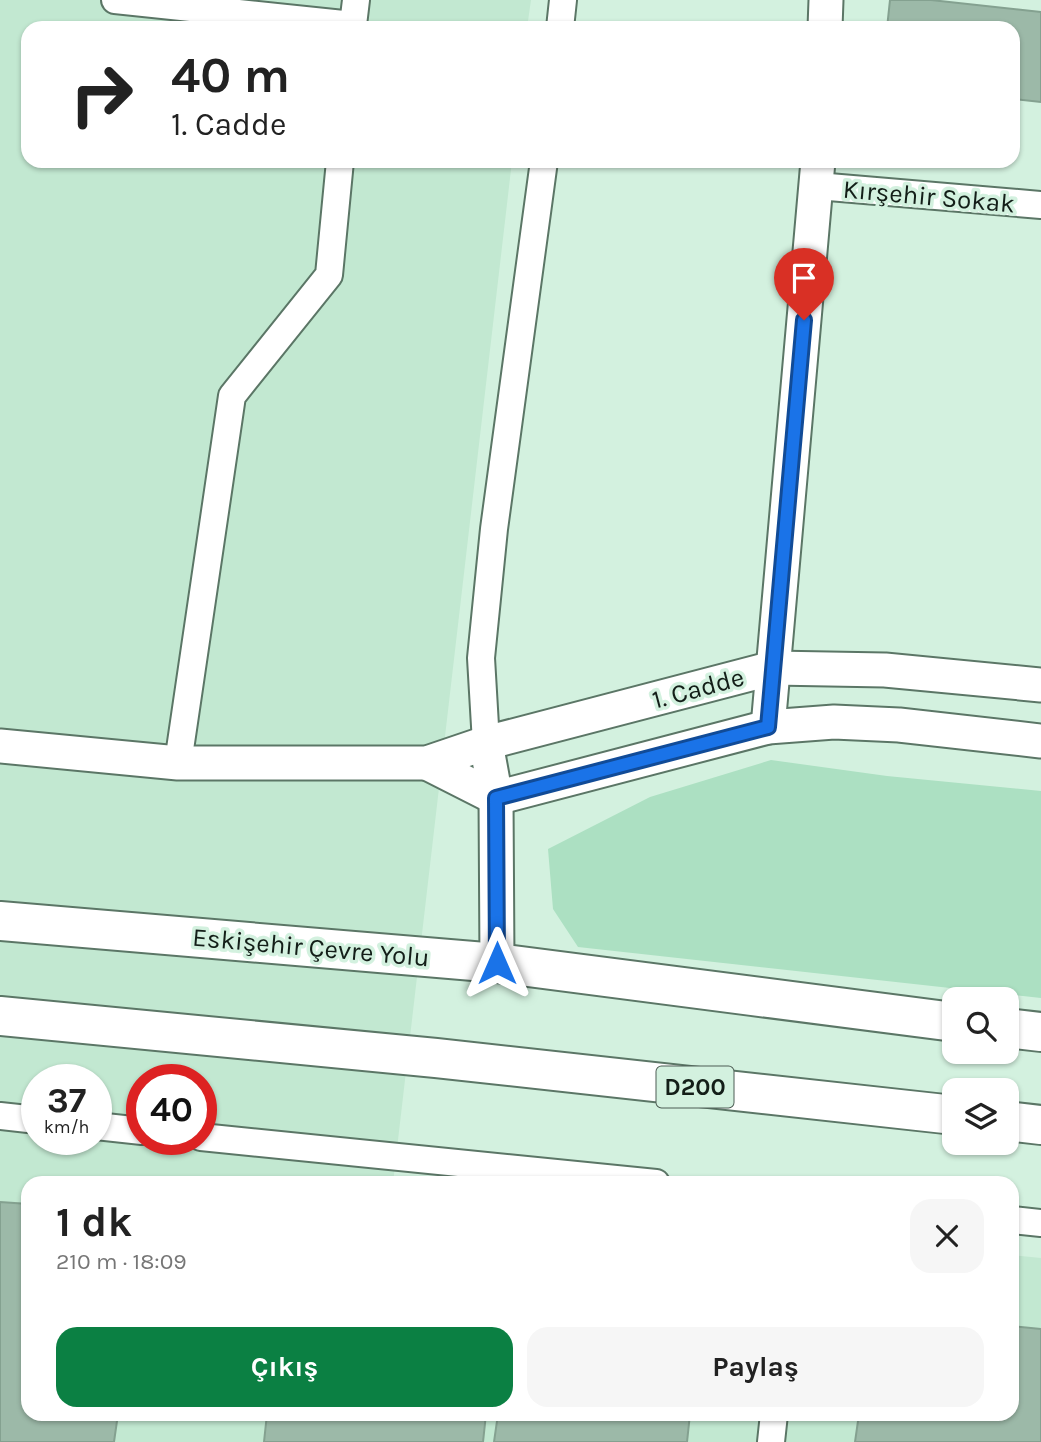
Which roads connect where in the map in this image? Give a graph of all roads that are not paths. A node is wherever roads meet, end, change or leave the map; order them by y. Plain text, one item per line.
1 (115, 0) edge
2 (563, 0) edge
3 (826, 0) edge
4 (354, 18) edge
5 (560, 21) edge
6 (825, 21) edge
7 (339, 168) edge
8 (543, 168) edge
9 (817, 174) edge
10 (1041, 205) edge
11 (773, 668) junction
12 (1041, 685) edge
13 (768, 727) junction
14 (1041, 741) edge
15 (485, 743) junction
16 (0, 746) edge
17 (178, 763) junction
18 (427, 763) junction
19 (496, 798) junction
20 (0, 921) edge
21 (497, 963) junction
22 (0, 1016) edge
23 (942, 1019) edge
24 (1019, 1029) edge
25 (1041, 1032) edge
26 (942, 1114) edge
27 (0, 1116) edge
28 (21, 1118) edge
29 (1019, 1122) edge
30 (1041, 1125) edge
31 (217, 1139) edge
32 (587, 1176) edge
33 (1019, 1221) edge
34 (1041, 1223) edge
35 (773, 1421) edge
36 (771, 1442) edge

1 - 4 street
2 - 5 street
3 - 6 street
7 - 17 street
8 - 15 street
9 - 10 street, Kırşehir Sokak
9 - 11 street
11 - 12 street, 1. Cadde
11 - 13 street
11 - 15 street, 1. Cadde
13 - 14 street, 1. Cadde
13 - 19 street, 1. Cadde
15 - 18 street, 1. Cadde
15 - 19 street
16 - 17 street
17 - 18 street
18 - 19 street
19 - 21 street
20 - 21 highway, Eskişehir Çevre Yolu
21 - 23 highway, Eskişehir Çevre Yolu
22 - 26 highway, D200
24 - 25 highway
27 - 28 street
29 - 30 highway
31 - 32 street
33 - 34 street
35 - 36 street

